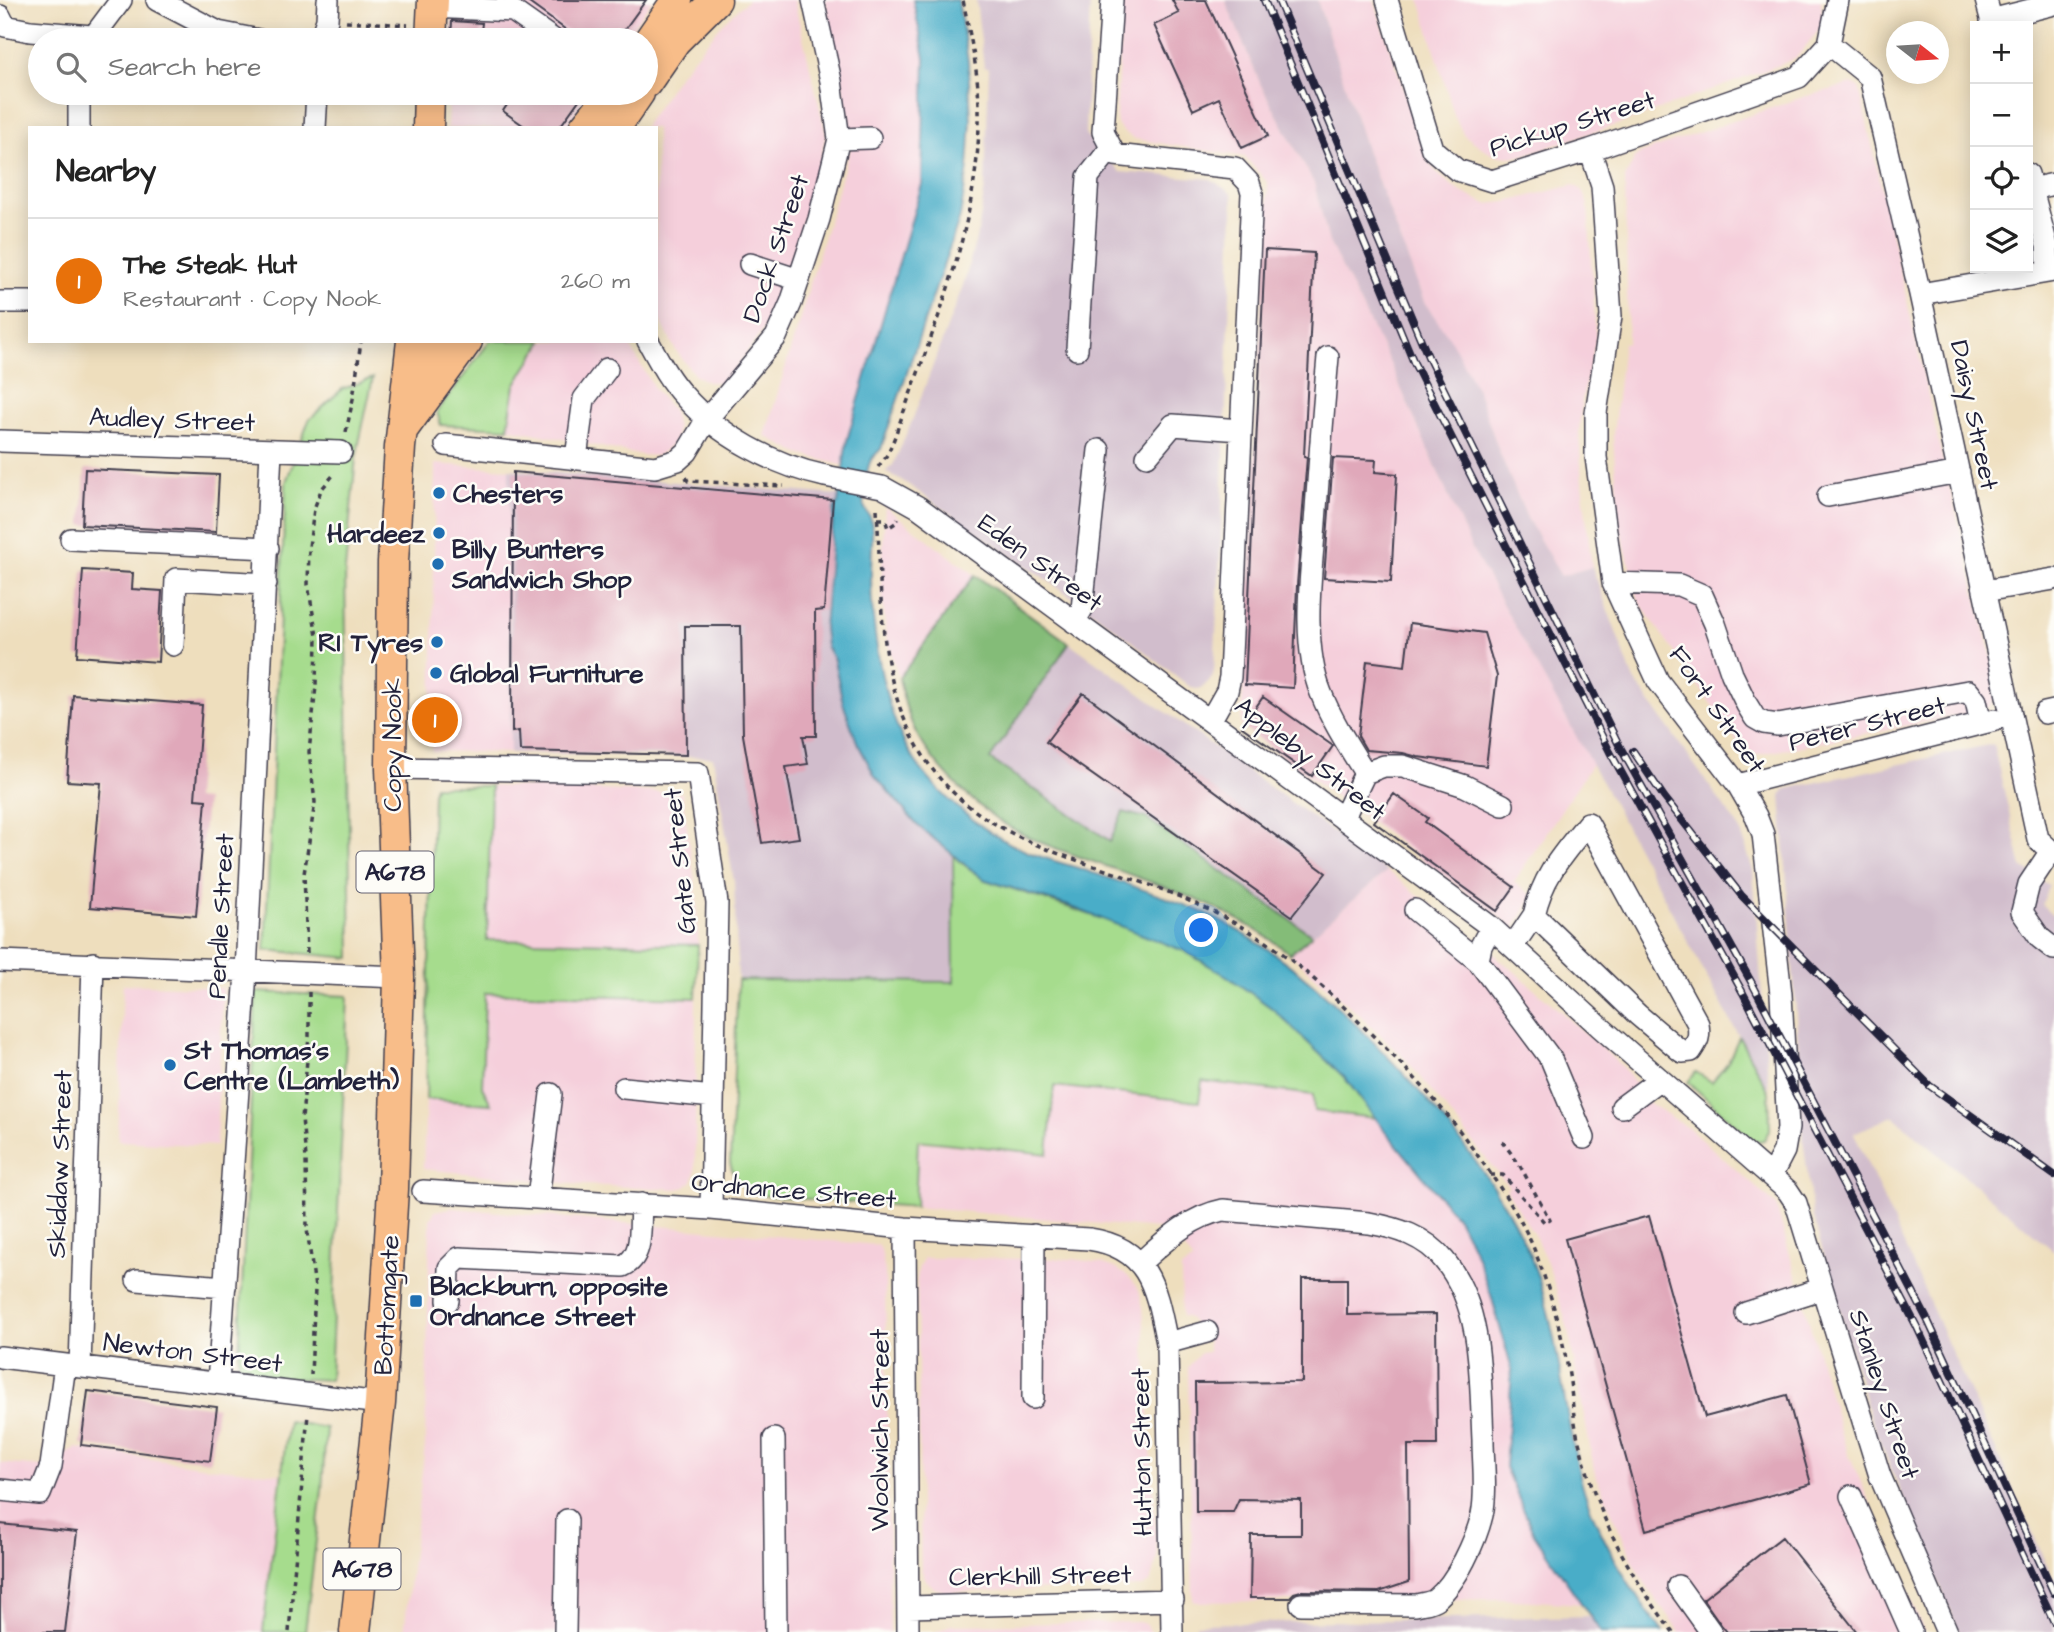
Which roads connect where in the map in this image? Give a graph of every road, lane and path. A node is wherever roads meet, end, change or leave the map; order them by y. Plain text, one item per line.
1 (121, 0) edge
2 (157, 0) edge
3 (677, 0) edge
4 (716, 0) edge
5 (813, 0) edge
6 (962, 0) edge
7 (1112, 0) edge
8 (1387, 0) edge
9 (1838, 0) edge
10 (2054, 4) edge
11 (516, 5) edge
12 (0, 16) edge
13 (1990, 16) edge
14 (432, 18) edge
15 (325, 20) edge
16 (100, 28) edge
17 (210, 28) edge
18 (528, 28) edge
19 (658, 28) edge
20 (28, 31) edge
21 (1829, 44) junction
22 (658, 61) edge
23 (79, 105) edge
24 (316, 105) edge
25 (429, 105) edge
26 (615, 105) edge
27 (626, 105) edge
28 (79, 126) edge
29 (315, 126) edge
30 (428, 126) edge
31 (587, 126) edge
32 (616, 126) edge
33 (839, 138) junction
34 (870, 138) dead end
35 (1107, 140) junction
36 (1590, 150) junction
37 (2033, 182) edge
38 (2054, 184) edge
39 (2033, 193) edge
40 (750, 264) dead end
41 (2051, 271) edge
42 (799, 280) junction
43 (1920, 294) junction
44 (0, 302) edge
45 (28, 302) edge
46 (412, 343) edge
47 (436, 343) edge
48 (465, 343) edge
49 (649, 343) edge
50 (1077, 349) dead end
51 (1328, 357) dead end
52 (607, 369) dead end
53 (404, 416) junction
54 (707, 419) junction
55 (1241, 430) junction
56 (0, 441) edge
57 (446, 445) dead end
58 (1099, 450) dead end
59 (271, 451) junction
60 (341, 452) dead end
61 (1147, 456) dead end
62 (576, 458) junction
63 (678, 460) junction
64 (1959, 472) junction
65 (825, 476) junction
66 (878, 488) junction
67 (1828, 496) dead end
68 (71, 539) dead end
69 (268, 548) junction
70 (2054, 579) edge
71 (1613, 583) junction
72 (266, 584) junction
73 (1984, 591) junction
74 (1074, 622) junction
75 (173, 645) dead end
76 (2011, 716) junction
77 (1210, 721) junction
78 (1981, 723) junction
79 (391, 768) junction
80 (1365, 773) junction
81 (1738, 785) junction
82 (1503, 804) dead end
83 (1343, 819) junction
84 (2052, 852) edge
85 (1415, 910) dead end
86 (1534, 915) junction
87 (1491, 927) junction
88 (1513, 946) junction
89 (2054, 949) edge
90 (0, 961) edge
91 (1478, 961) junction
92 (93, 964) junction
93 (246, 972) junction
94 (399, 977) junction
95 (1661, 1079) junction
96 (624, 1088) dead end
97 (551, 1094) dead end
98 (713, 1097) junction
99 (1622, 1107) dead end
100 (1584, 1138) dead end
101 (1502, 1141) dead end
102 (1490, 1175) junction
103 (1771, 1176) junction
104 (423, 1191) dead end
105 (538, 1198) junction
106 (640, 1204) junction
107 (711, 1209) junction
108 (905, 1228) junction
109 (1034, 1235) junction
110 (1144, 1268) junction
111 (138, 1280) dead end
112 (225, 1287) junction
113 (1821, 1289) junction
114 (448, 1301) dead end
115 (1746, 1313) dead end
116 (1207, 1332) dead end
117 (1167, 1343) junction
118 (0, 1357) edge
119 (73, 1366) junction
120 (218, 1383) junction
121 (1033, 1398) dead end
122 (380, 1403) junction
123 (774, 1439) dead end
124 (0, 1490) edge
125 (1851, 1496) dead end
126 (567, 1521) dead end
127 (1678, 1586) dead end
128 (1172, 1600) junction
129 (1301, 1604) dead end
130 (908, 1606) junction
131 (355, 1632) edge
132 (565, 1632) edge
133 (776, 1632) edge
134 (908, 1632) edge
135 (1172, 1632) edge
136 (1673, 1632) edge
137 (1712, 1632) edge
138 (1911, 1632) edge
139 (1947, 1632) edge

1 - 16 street
2 - 17 street
3 - 19 highway
4 - 22 highway
5 - 33 street, Dock Street
6 - 66 path
7 - 35 street
8 - 36 street, Pickup Street
9 - 21 street
10 - 13 street
11 - 14 street
11 - 18 street
12 - 20 street
14 - 15 path
21 - 36 street, Pickup Street
21 - 43 street, Daisy Street
23 - 28 street
24 - 29 street
25 - 30 highway
26 - 31 highway
27 - 32 highway
33 - 34 street
33 - 42 street, Dock Street
35 - 50 street
35 - 55 street, Appleby Street
36 - 71 street, Fort Street
37 - 38 street
39 - 41 street
40 - 42 street
41 - 43 street
42 - 54 street, Dock Street
43 - 64 street, Daisy Street
44 - 45 street
46 - 53 highway, Copy Nook
47 - 53 highway
48 - 53 highway
49 - 54 street
51 - 80 street
52 - 62 street
53 - 79 highway, Copy Nook / A678
54 - 63 street, Dock Street
54 - 65 street, Eden Street
55 - 61 street
55 - 77 street, Appleby Street
56 - 59 street, Audley Street
57 - 62 street
58 - 74 street
59 - 60 street, Audley Street
59 - 69 street, Pendle Street
62 - 63 street
63 - 65 path
64 - 67 street
64 - 73 street, Daisy Street
65 - 66 street, Eden Street, bridge
66 - 74 street, Eden Street
66 - 102 path
68 - 69 street
69 - 72 street, Pendle Street
70 - 73 street
71 - 78 street
71 - 81 street, Fort Street
72 - 75 street
72 - 93 street, Pendle Street
73 - 76 street, Daisy Street
74 - 77 street, Eden Street
76 - 78 street, Peter Street
76 - 84 street, Daisy Street
77 - 83 street, Appleby Street
78 - 81 street, Peter Street
79 - 94 highway, Copy Nook / A678
79 - 98 street, Gate Street
80 - 82 street
80 - 83 street
81 - 103 street, Fort Street
83 - 87 street, Appleby Street
84 - 89 street
85 - 91 street
86 - 86 street
86 - 88 street
87 - 88 street, Appleby Street
87 - 91 street
88 - 95 street, Appleby Street
90 - 92 street
91 - 100 street
92 - 93 street
92 - 119 street, Skiddaw Street
93 - 94 street
93 - 112 street, Pendle Street
94 - 122 highway, Bottomgate / A678
95 - 99 street
95 - 103 street, Appleby Street
96 - 98 street
97 - 105 street
98 - 107 street, Gate Street
101 - 102 path
102 - 136 path
103 - 113 street, Stanley Street
104 - 105 street, Ordnance Street
105 - 106 street, Ordnance Street
106 - 107 street, Ordnance Street
106 - 114 street
107 - 108 street, Ordnance Street
108 - 109 street, Ordnance Street
108 - 130 street, Woolwich Street
109 - 110 street, Ordnance Street
109 - 121 street
110 - 117 street, Hutton Street
110 - 129 street
111 - 112 street
112 - 120 street, Pendle Street
113 - 115 street
113 - 139 street, Stanley Street
116 - 117 street
117 - 128 street, Hutton Street
118 - 119 street, Newton Street
119 - 120 street, Newton Street
119 - 124 street, Skiddaw Street
120 - 122 street, Newton Street
122 - 131 highway, Bottomgate / A678
123 - 133 street
125 - 138 street
126 - 132 street
127 - 137 street
128 - 130 street, Clerkhill Street
128 - 135 street, Hutton Street
130 - 134 street, Woolwich Street

